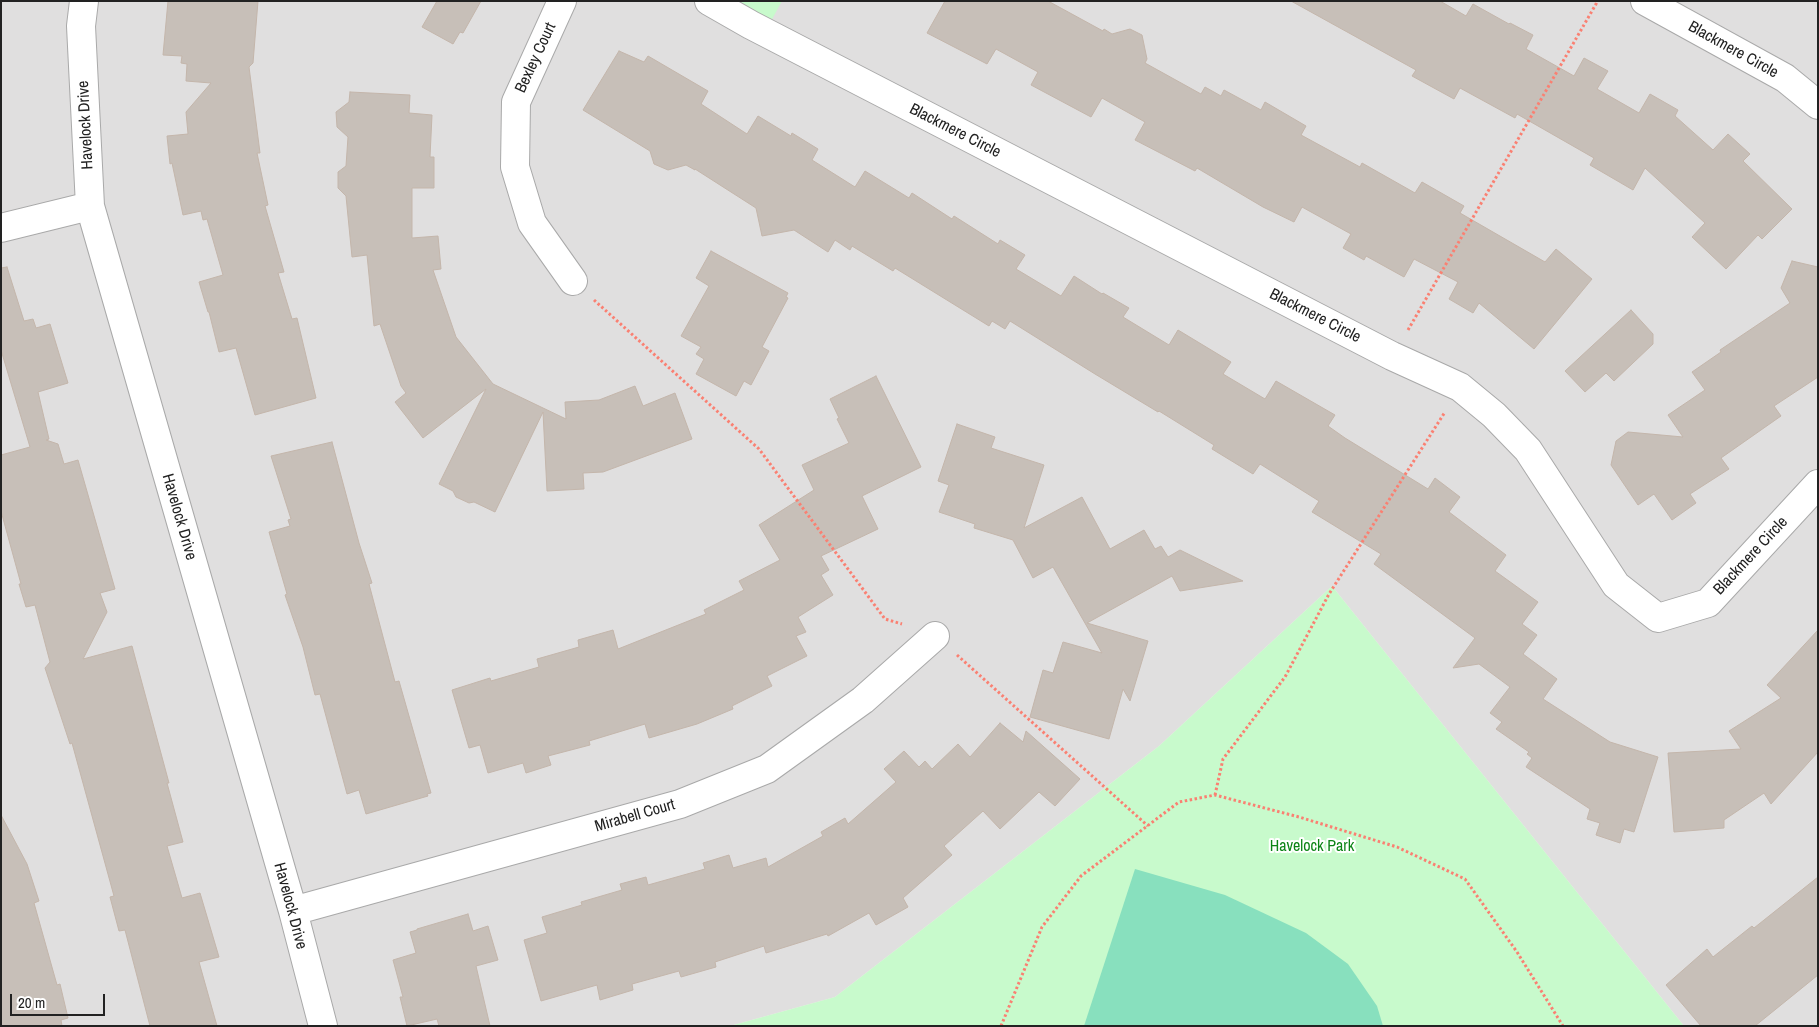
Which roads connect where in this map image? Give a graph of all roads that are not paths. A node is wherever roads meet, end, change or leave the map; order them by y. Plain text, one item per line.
1 (84, 1) edge
2 (562, 1) edge
3 (709, 1) edge
4 (1645, 1) edge
5 (1818, 104) edge
6 (90, 206) junction
7 (1, 228) edge
8 (573, 280) road end
9 (1818, 484) edge
10 (935, 636) road end
11 (292, 911) junction
12 (322, 1026) edge

1 - 6 street, Havelock Drive
2 - 8 street, Bexley Court
3 - 9 street, Blackmere Circle
4 - 5 street, Blackmere Circle
6 - 7 street
6 - 11 street, Havelock Drive
10 - 11 street, Mirabell Court
11 - 12 street, Havelock Drive

